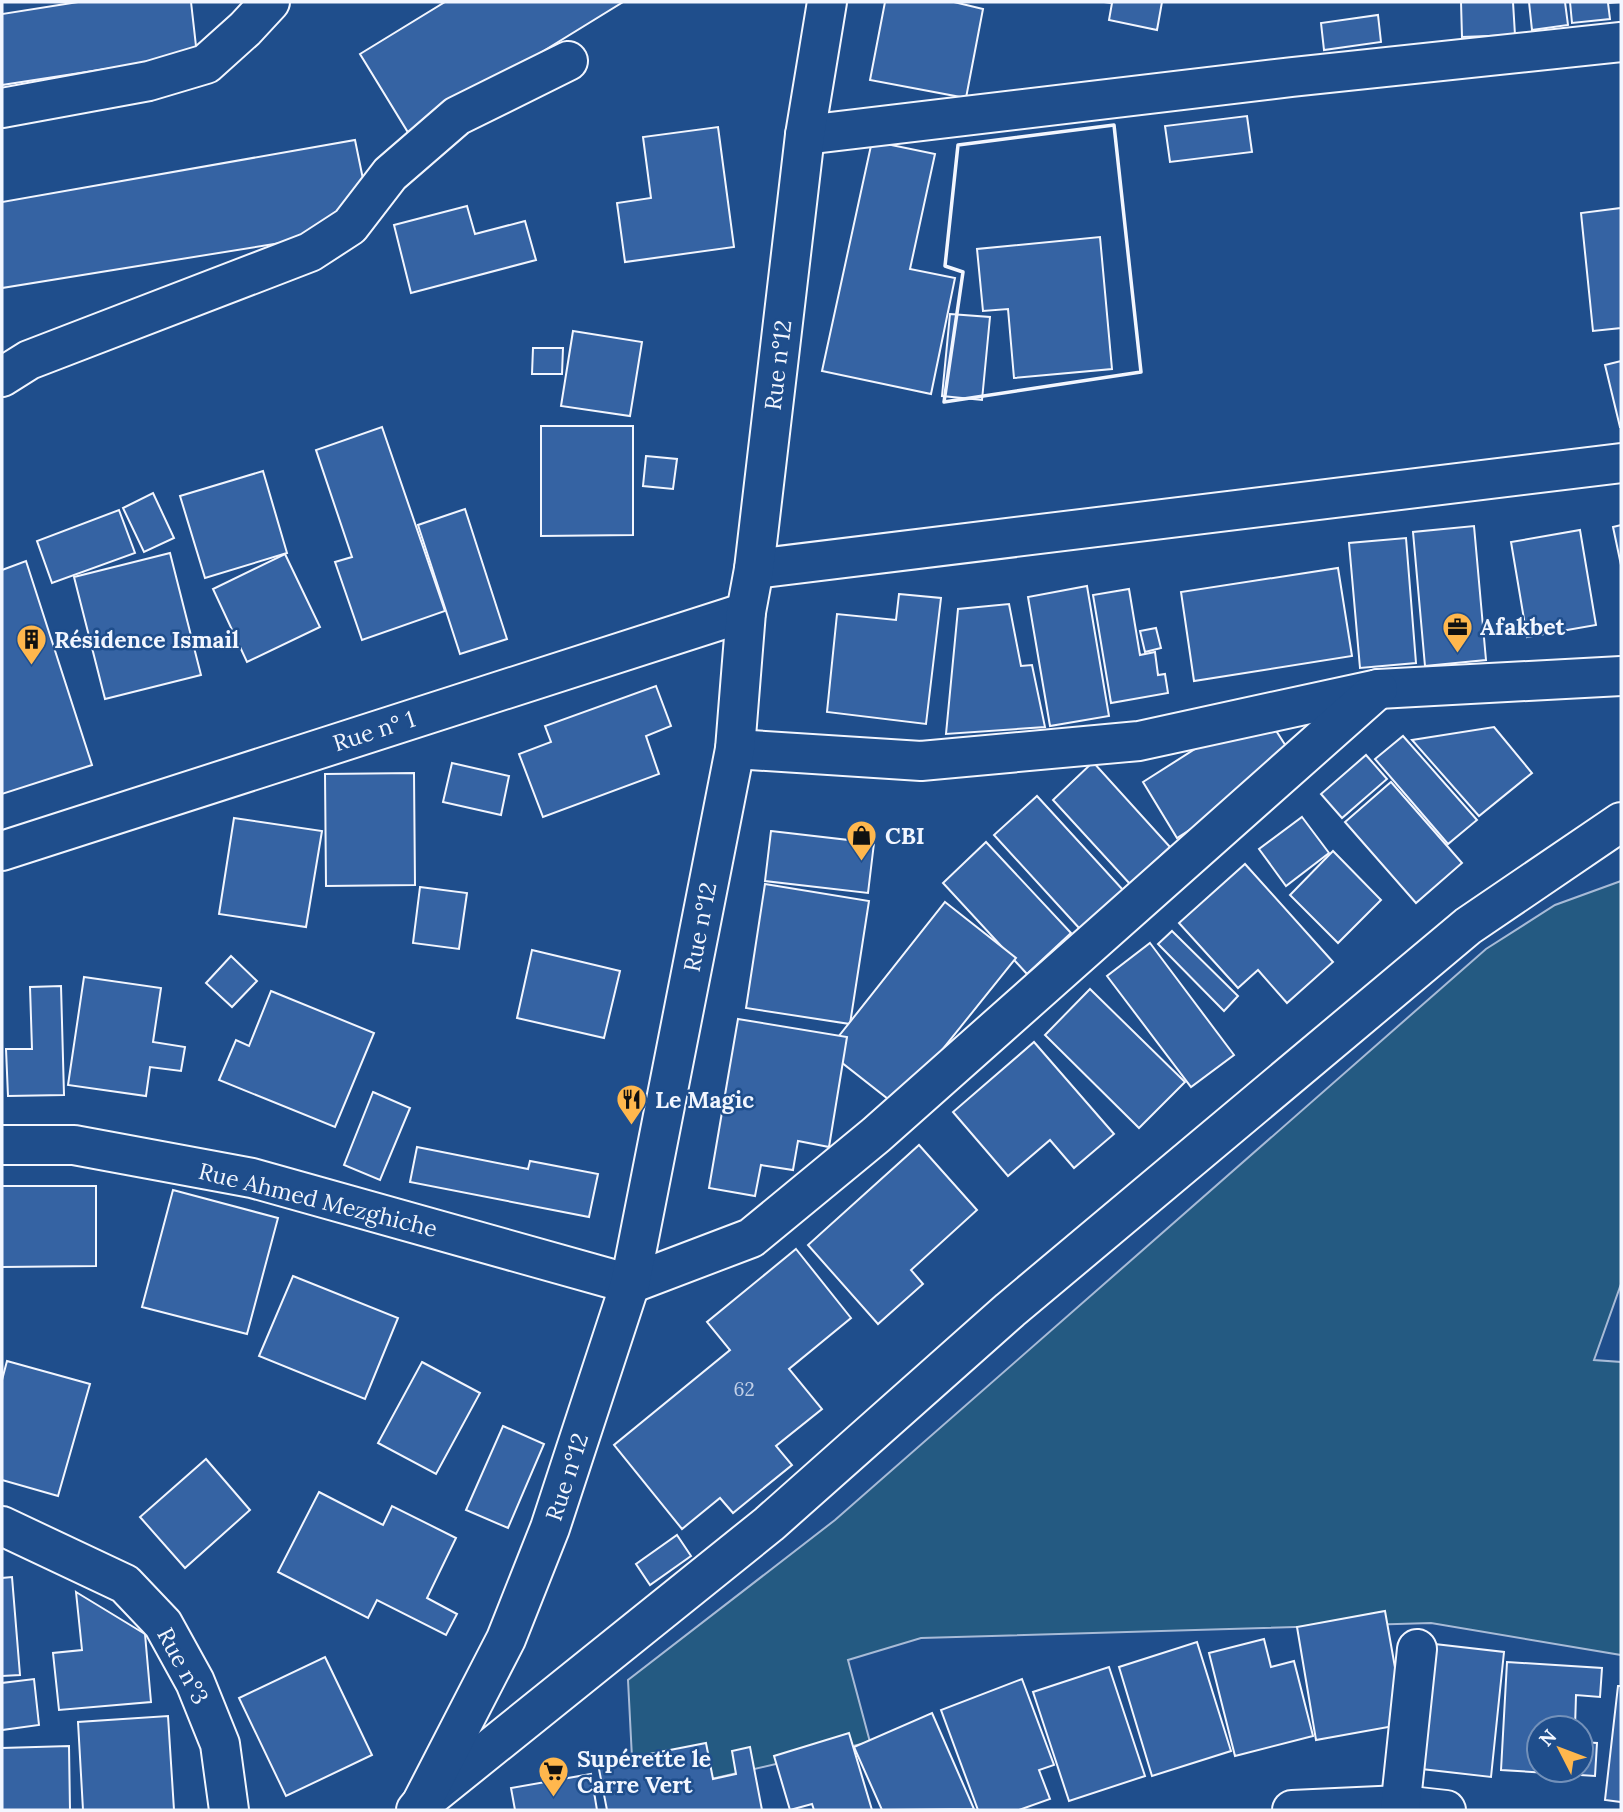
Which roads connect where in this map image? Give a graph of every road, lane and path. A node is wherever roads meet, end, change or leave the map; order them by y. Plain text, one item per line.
1 (270, 2) edge
2 (827, 2) edge
3 (1621, 42) edge
4 (568, 61) dead end
5 (2, 108) edge
6 (805, 135) junction
7 (2, 377) edge
8 (1621, 463) edge
9 (754, 569) junction
10 (746, 612) junction
11 (1621, 676) edge
12 (1378, 689) junction
13 (736, 749) junction
14 (1621, 822) edge
15 (2, 851) edge
16 (2, 1145) edge
17 (630, 1284) junction
18 (2, 1526) edge
19 (1417, 1649) dead end
20 (419, 1807) edge
21 (1400, 1808) edge
22 (229, 1810) edge
23 (1292, 1810) edge
24 (1446, 1810) edge

1 - 5 street
2 - 6 street, Rue n°12
3 - 6 street
4 - 7 street
6 - 9 street, Rue n°12
8 - 9 street
9 - 10 street, Rue n°12
10 - 13 street, Rue n°12
10 - 15 street, Rue n° 1
11 - 12 street
12 - 13 street
12 - 17 street
13 - 17 street, Rue n°12
14 - 20 street
16 - 17 street, Rue Ahmed Mezghiche
17 - 20 street, Rue n°12
18 - 22 street, Rue n°3
19 - 21 street
21 - 23 street
21 - 24 street

